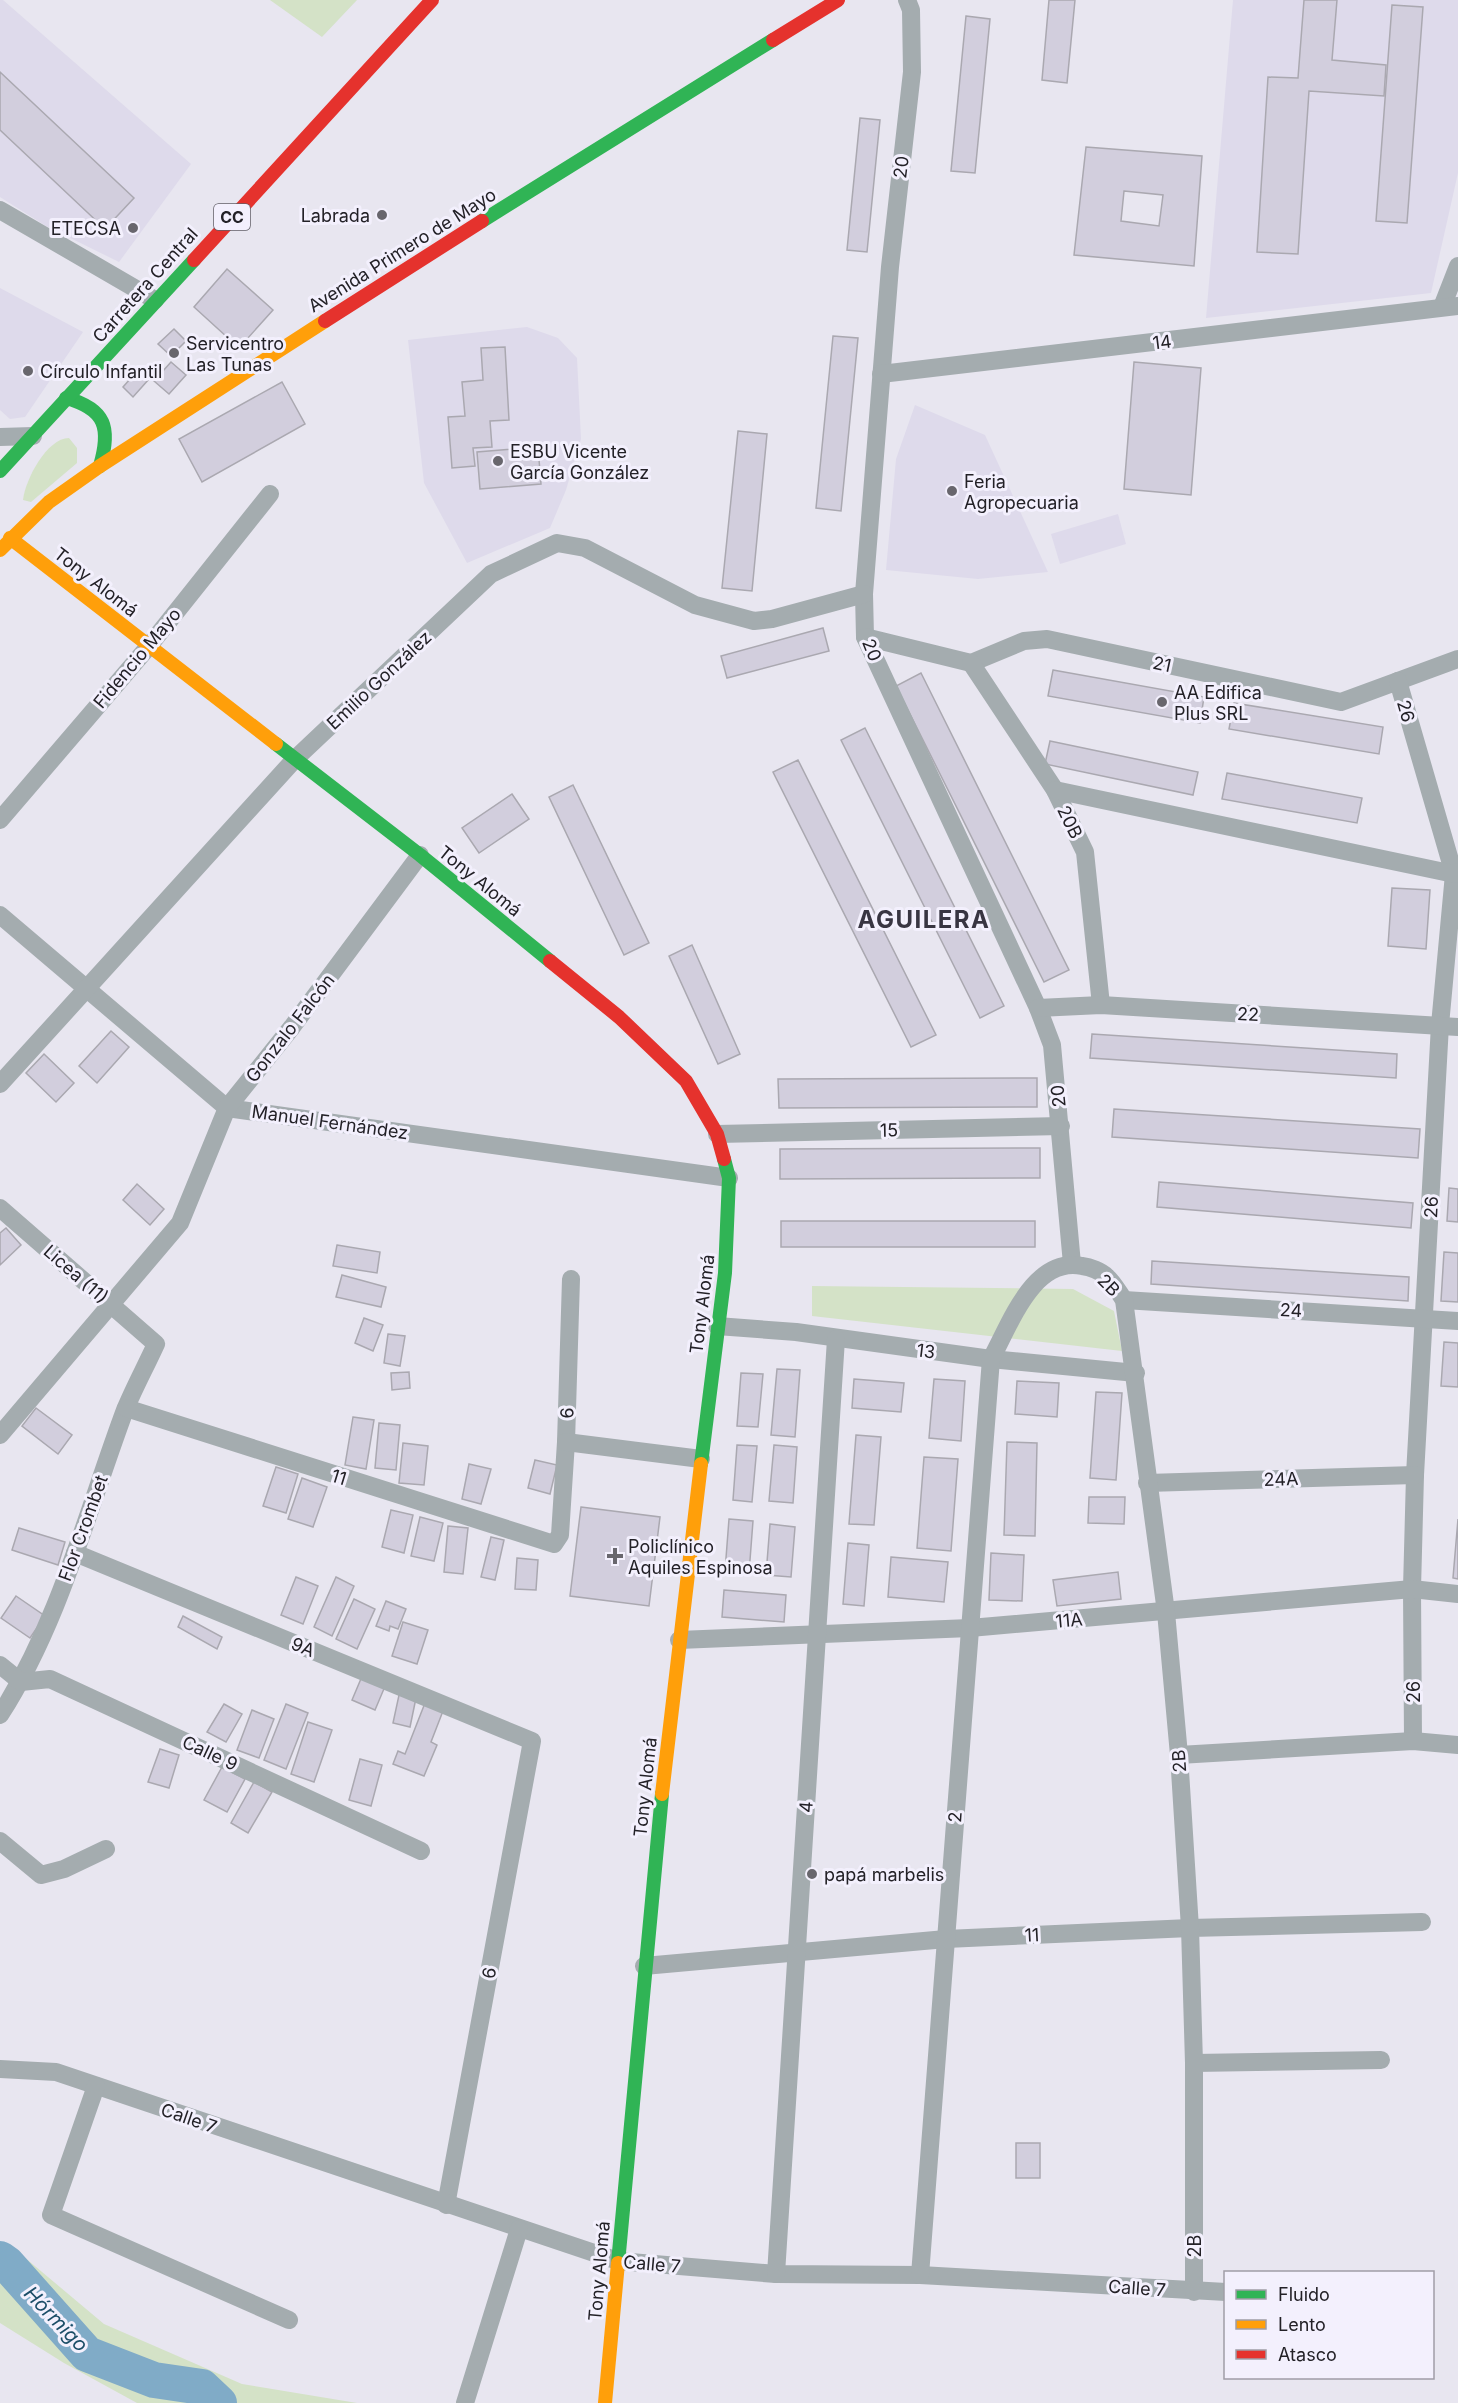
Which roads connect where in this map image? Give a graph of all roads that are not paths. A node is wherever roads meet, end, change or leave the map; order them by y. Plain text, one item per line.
1 (432, 0) edge
2 (838, 0) edge
3 (907, 0) edge
4 (0, 210) edge
5 (1458, 266) edge
6 (155, 300) junction
7 (1450, 306) edge
8 (881, 374) junction
9 (66, 398) junction
10 (33, 436) junction
11 (0, 437) edge
12 (100, 466) junction
13 (0, 471) edge
14 (1, 485) edge
15 (270, 494) dead end
16 (8, 534) junction
17 (0, 550) edge
18 (864, 594) junction
19 (865, 637) junction
20 (149, 646) junction
21 (1458, 659) edge
22 (971, 663) junction
23 (1398, 681) junction
24 (295, 759) junction
25 (1055, 790) junction
26 (0, 820) edge
27 (420, 855) junction
28 (1456, 873) edge
29 (0, 915) edge
30 (85, 990) junction
31 (1101, 1005) junction
32 (1038, 1008) junction
33 (1449, 1026) edge
34 (0, 1084) edge
35 (227, 1108) junction
36 (1061, 1126) junction
37 (717, 1134) junction
38 (729, 1178) junction
39 (0, 1208) edge
40 (1072, 1264) junction
41 (571, 1279) dead end
42 (1124, 1300) junction
43 (109, 1304) junction
44 (1425, 1318) junction
45 (1458, 1321) edge
46 (717, 1326) junction
47 (153, 1339) joint
48 (836, 1339) junction
49 (991, 1359) junction
50 (1136, 1373) junction
51 (126, 1408) junction
52 (0, 1435) edge
53 (566, 1442) junction
54 (701, 1458) junction
55 (1415, 1475) junction
56 (1147, 1483) junction
57 (554, 1544) joint
58 (75, 1553) junction
59 (1412, 1589) junction
60 (1458, 1594) edge
61 (1166, 1612) junction
62 (970, 1628) junction
63 (817, 1636) junction
64 (679, 1640) junction
65 (0, 1665) edge
66 (21, 1682) junction
67 (0, 1715) edge
68 (532, 1740) joint
69 (1413, 1741) junction
70 (1458, 1744) edge
71 (1179, 1755) junction
72 (0, 1841) edge
73 (106, 1849) dead end
74 (421, 1851) dead end
75 (1422, 1922) dead end
76 (1190, 1928) junction
77 (946, 1939) junction
78 (796, 1953) junction
79 (644, 1966) junction
80 (1381, 2061) dead end
81 (1194, 2063) junction
82 (0, 2069) edge
83 (96, 2086) junction
84 (446, 2205) junction
85 (519, 2229) junction
86 (618, 2261) junction
87 (776, 2274) junction
88 (920, 2275) junction
89 (1194, 2292) junction
90 (1224, 2292) edge
91 (289, 2320) dead end
92 (465, 2403) edge
93 (605, 2403) edge

1 - 6 street, Carretera Central / CC
2 - 12 street, Avenida Primero de Mayo
3 - 8 street, 20
4 - 6 street
5 - 7 street
6 - 9 street, Carretera Central / CC
7 - 8 street, 14
8 - 18 street, 20
9 - 10 street, Carretera Central / CC
9 - 12 street
10 - 11 street
10 - 13 street, CC
10 - 14 street
12 - 16 street, Avenida Primero de Mayo
15 - 20 street, Fidencio Mayo
16 - 17 street, Avenida Primero de Mayo
16 - 20 street, Tony Alomá
18 - 19 street, 20
18 - 24 street, Emilio González
19 - 22 street
19 - 32 street, 20
20 - 24 street, Tony Alomá
20 - 26 street, Fidencio Mayo
21 - 23 street, 21
22 - 23 street, 21
22 - 25 street, 20B
23 - 28 street, 26
24 - 27 street, Tony Alomá
24 - 30 street, Emilio González
25 - 28 street
25 - 31 street, 20B
27 - 35 street, Gonzalo Falcón
27 - 37 street, Tony Alomá
28 - 33 street, 26
29 - 30 street, Manuel Fernández
30 - 34 street, Emilio González
30 - 35 street, Manuel Fernández
31 - 32 street, 22
31 - 33 street, 22
32 - 36 street, 20
33 - 44 street, 26
35 - 38 street, Manuel Fernández
35 - 43 street, Gonzalo Falcón
36 - 37 street, 15
36 - 40 street, 20
37 - 38 street, Tony Alomá
38 - 46 street, Tony Alomá
39 - 43 street, Licea (11)
40 - 42 street, 2B
40 - 49 street
41 - 53 street, 6
42 - 44 street, 24
42 - 50 street, 2B
43 - 47 street, Licea (11)
43 - 52 street, Gonzalo Falcón
44 - 45 street, 24
44 - 55 street, 26
46 - 48 street, 13
46 - 54 street, Tony Alomá
47 - 51 street, Flor Crombet
48 - 49 street, 13
48 - 63 street, 4
49 - 50 street, 13
49 - 62 street, 2
50 - 56 street, 2B
51 - 57 street, 11
51 - 58 street, Flor Crombet
53 - 54 street
53 - 57 street, 6
54 - 64 street, Tony Alomá
55 - 56 street, 24A
55 - 59 street, 26
56 - 61 street, 2B
58 - 66 street, Flor Crombet
58 - 68 street, 9A
59 - 60 street, 11A
59 - 61 street, 11A
59 - 69 street, 26
61 - 62 street, 11A
61 - 71 street, 2B
62 - 63 street, 11A
62 - 77 street, 2
63 - 64 street, 11A
63 - 78 street, 4
64 - 79 street, Tony Alomá
65 - 66 street
66 - 67 street, Flor Crombet
66 - 74 street, Calle 9
68 - 84 street, 6
69 - 70 street
69 - 71 street
71 - 76 street, 2B
72 - 73 street
75 - 76 street, 11
76 - 77 street, 11
76 - 81 street, 2B
77 - 78 street, 11
77 - 88 street, 2
78 - 79 street, 11
78 - 87 street, 4
79 - 86 street, Tony Alomá
80 - 81 street
81 - 89 street, 2B
82 - 83 street, Calle 7
83 - 84 street, Calle 7
83 - 91 street
84 - 85 street, Calle 7
85 - 86 street, Calle 7
85 - 92 street
86 - 87 street, Calle 7
86 - 93 street, Tony Alomá
87 - 88 street, Calle 7
88 - 89 street, Calle 7
89 - 90 street, Calle 7

